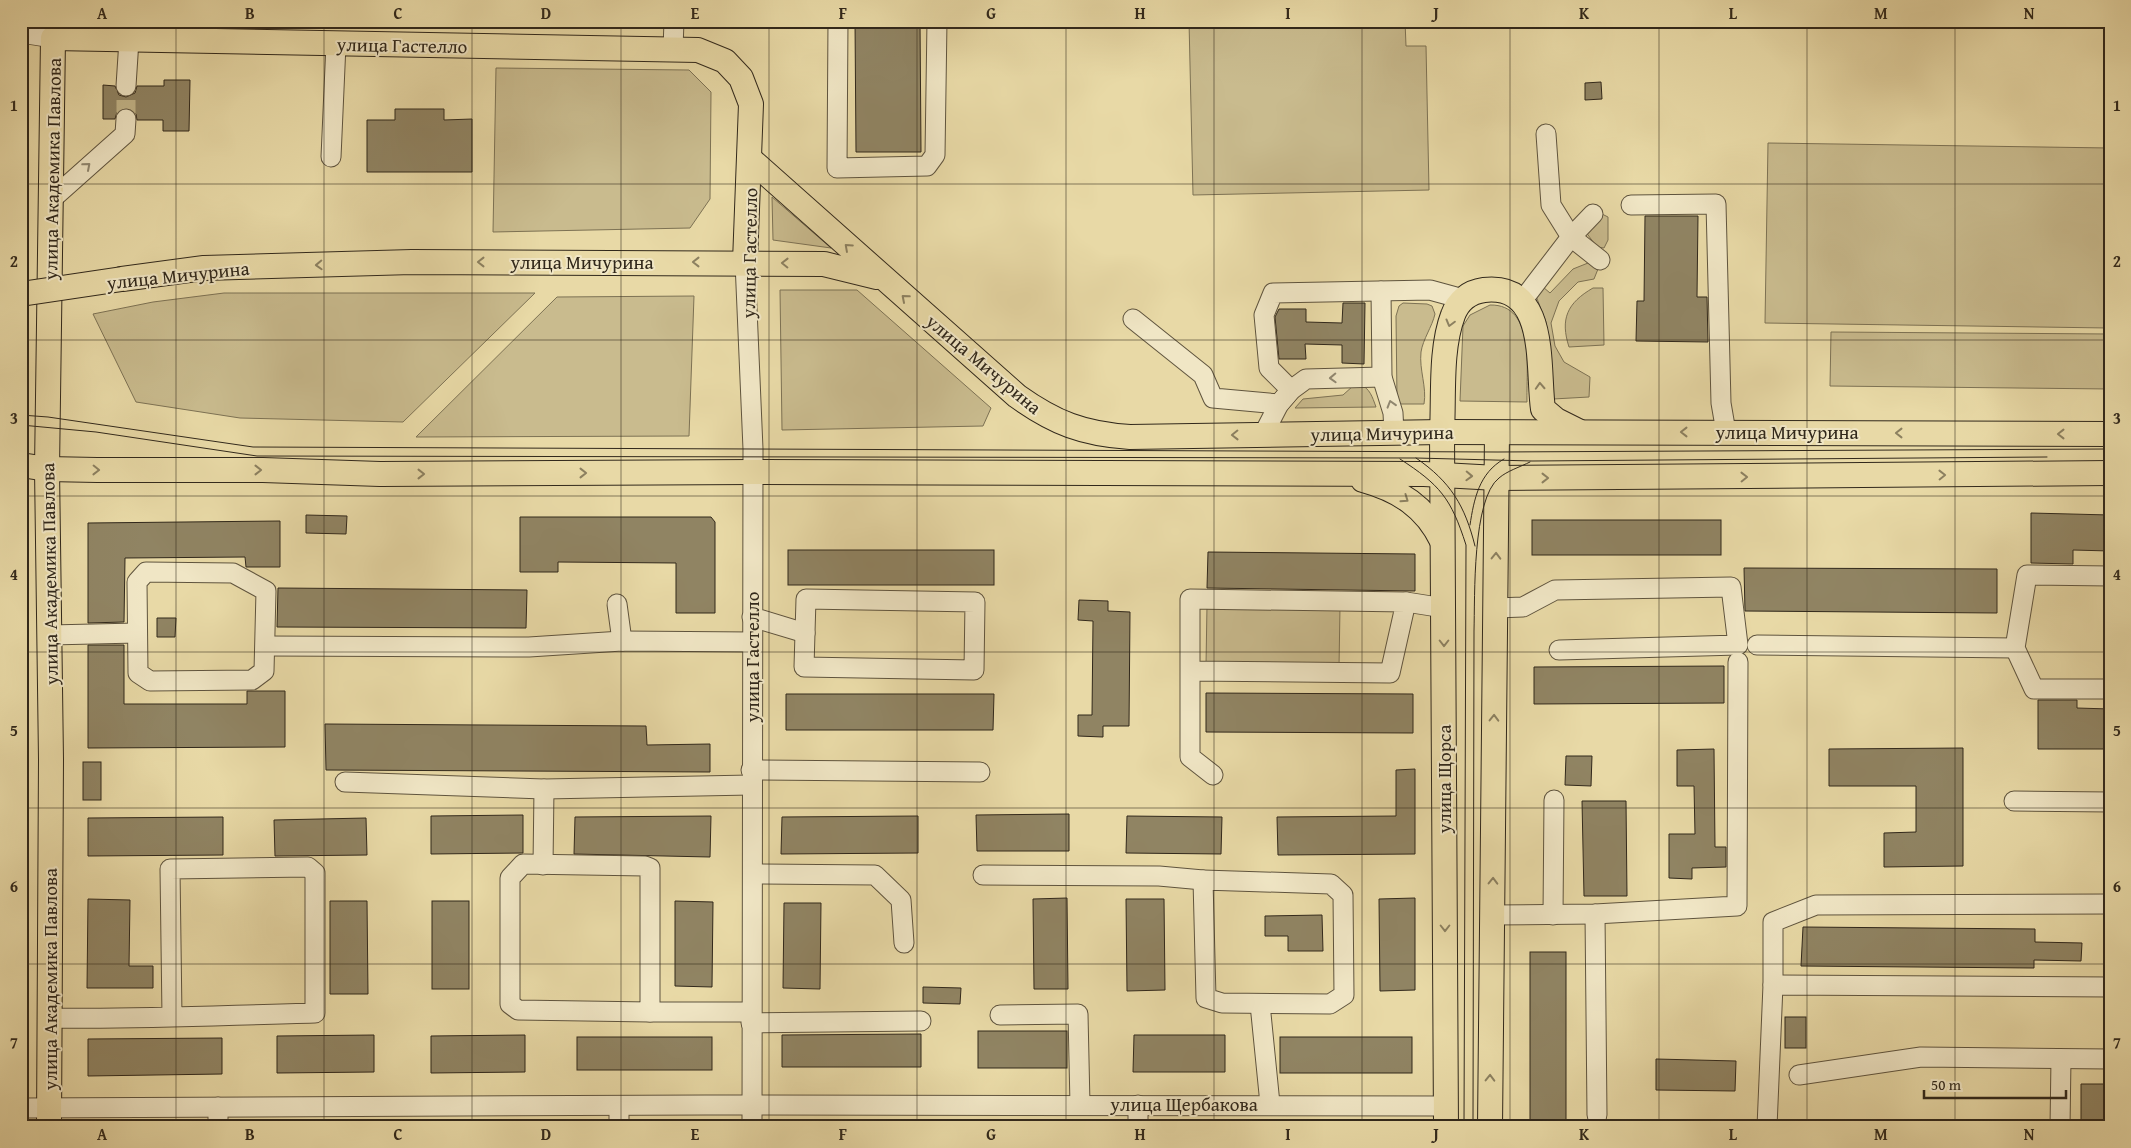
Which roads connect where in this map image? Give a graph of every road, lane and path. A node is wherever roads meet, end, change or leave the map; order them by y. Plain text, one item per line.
1 (674, 21) edge
2 (838, 21) edge
3 (936, 21) edge
4 (53, 30) edge
5 (21, 33) edge
6 (129, 40) junction
7 (336, 44) junction
8 (673, 49) junction
9 (126, 86) tunnel mouth
10 (126, 126) dead end
11 (1546, 134) dead end
12 (331, 157) dead end
13 (750, 159) junction
14 (52, 199) junction
15 (1631, 205) dead end
16 (1593, 214) dead end
17 (1571, 237) junction
18 (1600, 260) dead end
19 (745, 262) junction
20 (884, 280) junction
21 (1381, 291) junction
22 (21, 294) edge
23 (1463, 299) junction
24 (1522, 301) junction
25 (1133, 319) dead end
26 (1382, 377) junction
27 (1285, 397) junction
28 (1442, 432) junction
29 (1579, 432) junction
30 (1726, 432) junction
31 (1394, 433) junction
32 (1497, 433) junction
33 (2110, 434) edge
34 (1263, 435) junction
35 (21, 465) edge
36 (47, 469) junction
37 (753, 472) junction
38 (2110, 473) edge
39 (1344, 475) junction
40 (1441, 475) junction
41 (1496, 478) junction
42 (1442, 541) junction
43 (2110, 576) edge
44 (1406, 602) junction
45 (617, 604) dead end
46 (1444, 608) junction
47 (1496, 608) junction
48 (752, 617) junction
49 (137, 633) junction
50 (805, 633) junction
51 (50, 635) junction
52 (622, 641) junction
53 (752, 642) junction
54 (1756, 645) dead end
55 (266, 646) junction
56 (2015, 648) junction
57 (1560, 650) dead end
58 (1738, 662) dead end
59 (1190, 671) junction
60 (2110, 689) edge
61 (980, 772) dead end
62 (1213, 775) dead end
63 (751, 778) junction
64 (345, 782) dead end
65 (544, 789) junction
66 (1554, 800) dead end
67 (2014, 800) dead end
68 (2110, 802) edge
69 (543, 865) junction
70 (753, 874) junction
71 (983, 875) dead end
72 (1203, 880) junction
73 (2110, 904) edge
74 (1595, 914) junction
75 (1492, 915) junction
76 (1553, 915) junction
77 (904, 943) dead end
78 (1773, 985) junction
79 (2110, 987) edge
80 (1260, 1004) junction
81 (650, 1012) junction
82 (1000, 1015) dead end
83 (172, 1017) junction
84 (751, 1017) junction
85 (50, 1018) junction
86 (921, 1021) dead end
87 (2061, 1059) junction
88 (2110, 1059) edge
89 (1799, 1075) dead end
90 (1138, 1104) junction
91 (1270, 1104) junction
92 (752, 1105) junction
93 (1080, 1105) junction
94 (619, 1106) junction
95 (218, 1107) junction
96 (21, 1108) edge
97 (1597, 1115) dead end
98 (1446, 1116) edge
99 (50, 1117) edge
100 (218, 1127) edge
101 (619, 1127) edge
102 (752, 1127) edge
103 (1138, 1127) edge
104 (1490, 1127) edge
105 (1767, 1127) edge
106 (2060, 1127) edge

1 - 8 street
2 - 3 street
4 - 5 street
4 - 6 main road, улица Гастелло
4 - 14 main road, улица Академика Павлова
6 - 7 main road, улица Гастелло
6 - 9 street
7 - 8 main road, улица Гастелло
7 - 12 street
8 - 13 main road, улица Гастелло
14 -> 10 street
11 - 17 street
13 - 19 main road, улица Гастелло
20 -> 13 main road
14 - 36 main road, улица Академика Павлова
15 - 30 street
16 - 17 street
17 - 18 street
17 - 24 street
20 -> 19 main road, улица Мичурина
19 -> 22 main road, улица Мичурина, bridge
19 - 37 street, улица Гастелло
34 -> 20 main road, улица Мичурина
21 - 23 street
21 - 26 street
21 - 27 street
23 - 24 main road
23 -> 28 main road, улица Щорса
29 -> 24 main road
25 - 27 street
26 -> 27 street
31 -> 26 street
27 - 34 street
28 - 31 main road, улица Мичурина
28 - 32 main road, улица Мичурина
28 - 40 main road, улица Щорса
30 -> 29 main road, улица Мичурина
29 - 32 main road, улица Мичурина
33 -> 30 main road, улица Мичурина
31 - 34 main road, улица Мичурина
32 - 41 main road
35 - 36 main road
36 -> 37 main road
36 - 51 main road, улица Академика Павлова
37 - 39 main road
37 - 48 street, улица Гастелло
41 -> 38 main road
39 - 40 main road
39 -> 42 main road
40 -> 41 main road
40 - 42 main road, улица Щорса
47 -> 41 main road
42 - 46 main road, улица Щорса
43 - 56 street
44 - 46 street
44 - 59 street
44 - 59 street
45 - 52 street
46 -> 98 main road, улица Щорса
47 - 57 street
75 -> 47 main road
48 - 50 street
48 - 53 street, улица Гастелло
49 - 51 street
49 - 55 street
49 - 55 street
50 - 50 street
51 - 85 main road, улица Академика Павлова
52 - 53 street
52 - 55 street
53 - 63 street, улица Гастелло
54 - 56 street
56 - 60 street
58 - 74 street
59 - 62 street
61 - 63 street
63 - 65 street
63 - 70 street, улица Гастелло
64 - 65 street
65 - 69 street
66 - 76 street
67 - 68 street
69 - 81 street
69 - 81 street
70 - 77 street
70 - 84 street, улица Гастелло
71 - 72 street
72 - 80 street
72 - 80 street
73 - 78 street
74 - 76 street
74 - 97 street
75 - 76 street
104 -> 75 main road
78 - 79 street
78 - 105 street
80 - 91 street
81 - 84 street
82 - 93 street
83 - 83 street
83 - 85 street
84 - 86 street
84 - 92 street, улица Гастелло
85 - 99 main road, улица Академика Павлова
87 - 88 street
87 - 89 street
87 - 106 street
90 - 91 street, улица Щербакова
90 - 93 street, улица Щербакова
90 - 103 street
91 - 98 street, улица Щербакова
92 - 93 street, улица Щербакова
92 - 94 street, улица Щербакова
92 - 102 street, улица Гастелло
94 - 95 street, улица Щербакова
94 - 101 street
95 - 99 street, улица Щербакова
95 - 100 street
96 - 99 street, улица Щербакова

